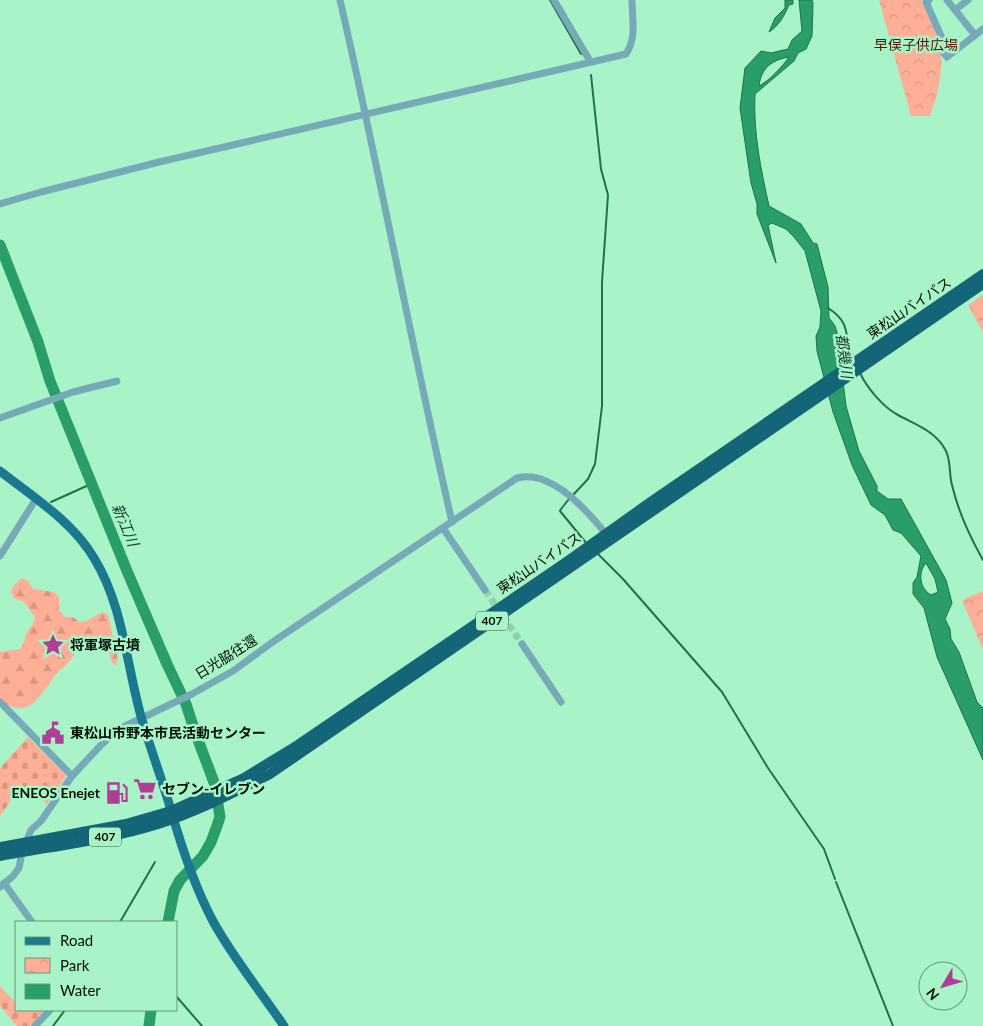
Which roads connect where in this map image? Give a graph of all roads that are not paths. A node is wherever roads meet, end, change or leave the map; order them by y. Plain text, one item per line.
1 (340, 0) edge
2 (554, 0) edge
3 (632, 0) edge
4 (929, 0) edge
5 (947, 0) edge
6 (968, 0) edge
7 (955, 10) junction
8 (983, 29) edge
9 (975, 35) junction
10 (590, 61) junction
11 (365, 115) junction
12 (0, 204) edge
13 (983, 274) edge
14 (983, 284) edge
15 (943, 306) junction
16 (117, 381) dead end
17 (0, 418) edge
18 (751, 438) junction
19 (0, 471) edge
20 (36, 499) junction
21 (452, 522) junction
22 (443, 528) junction
23 (606, 534) junction
24 (0, 556) edge
25 (485, 590) tunnel mouth
26 (522, 644) tunnel mouth
27 (0, 702) edge
28 (562, 702) dead end
29 (142, 717) junction
30 (72, 776) junction
31 (228, 791) junction
32 (172, 815) junction
33 (0, 847) edge
34 (23, 847) junction
35 (0, 856) edge
36 (2, 885) edge
37 (31, 921) edge
38 (49, 1011) edge
39 (35, 1026) edge
40 (284, 1026) edge

1 - 11 street
2 - 10 street
3 - 10 street
4 - 9 street
5 - 7 street
6 - 7 street
7 - 9 street
8 - 9 street
10 - 11 street
11 - 12 street
11 - 21 street
13 - 15 highway, 東松山バイパス / 407
14 - 15 highway, 東松山バイパス / 407
15 - 18 highway, 東松山バイパス / 407
16 - 17 street
18 - 23 highway, 東松山バイパス / 407
18 - 31 highway, 東松山バイパス / 407
19 - 20 main road
20 - 24 street
20 - 29 main road
21 - 22 street, 日光脇往還
21 - 23 street, 日光脇往還
22 - 25 street
22 - 29 street, 日光脇往還
23 - 31 highway, 東松山バイパス / 407
26 - 28 street
27 - 30 street
29 - 30 street
29 - 32 main road
30 - 34 street
31 - 32 highway, 東松山バイパス / 407
32 - 34 highway, 東松山バイパス / 407
32 - 40 main road
33 - 34 highway, 東松山バイパス / 407
34 - 35 highway, 東松山バイパス / 407
34 - 36 street
36 - 37 street
38 - 39 street

